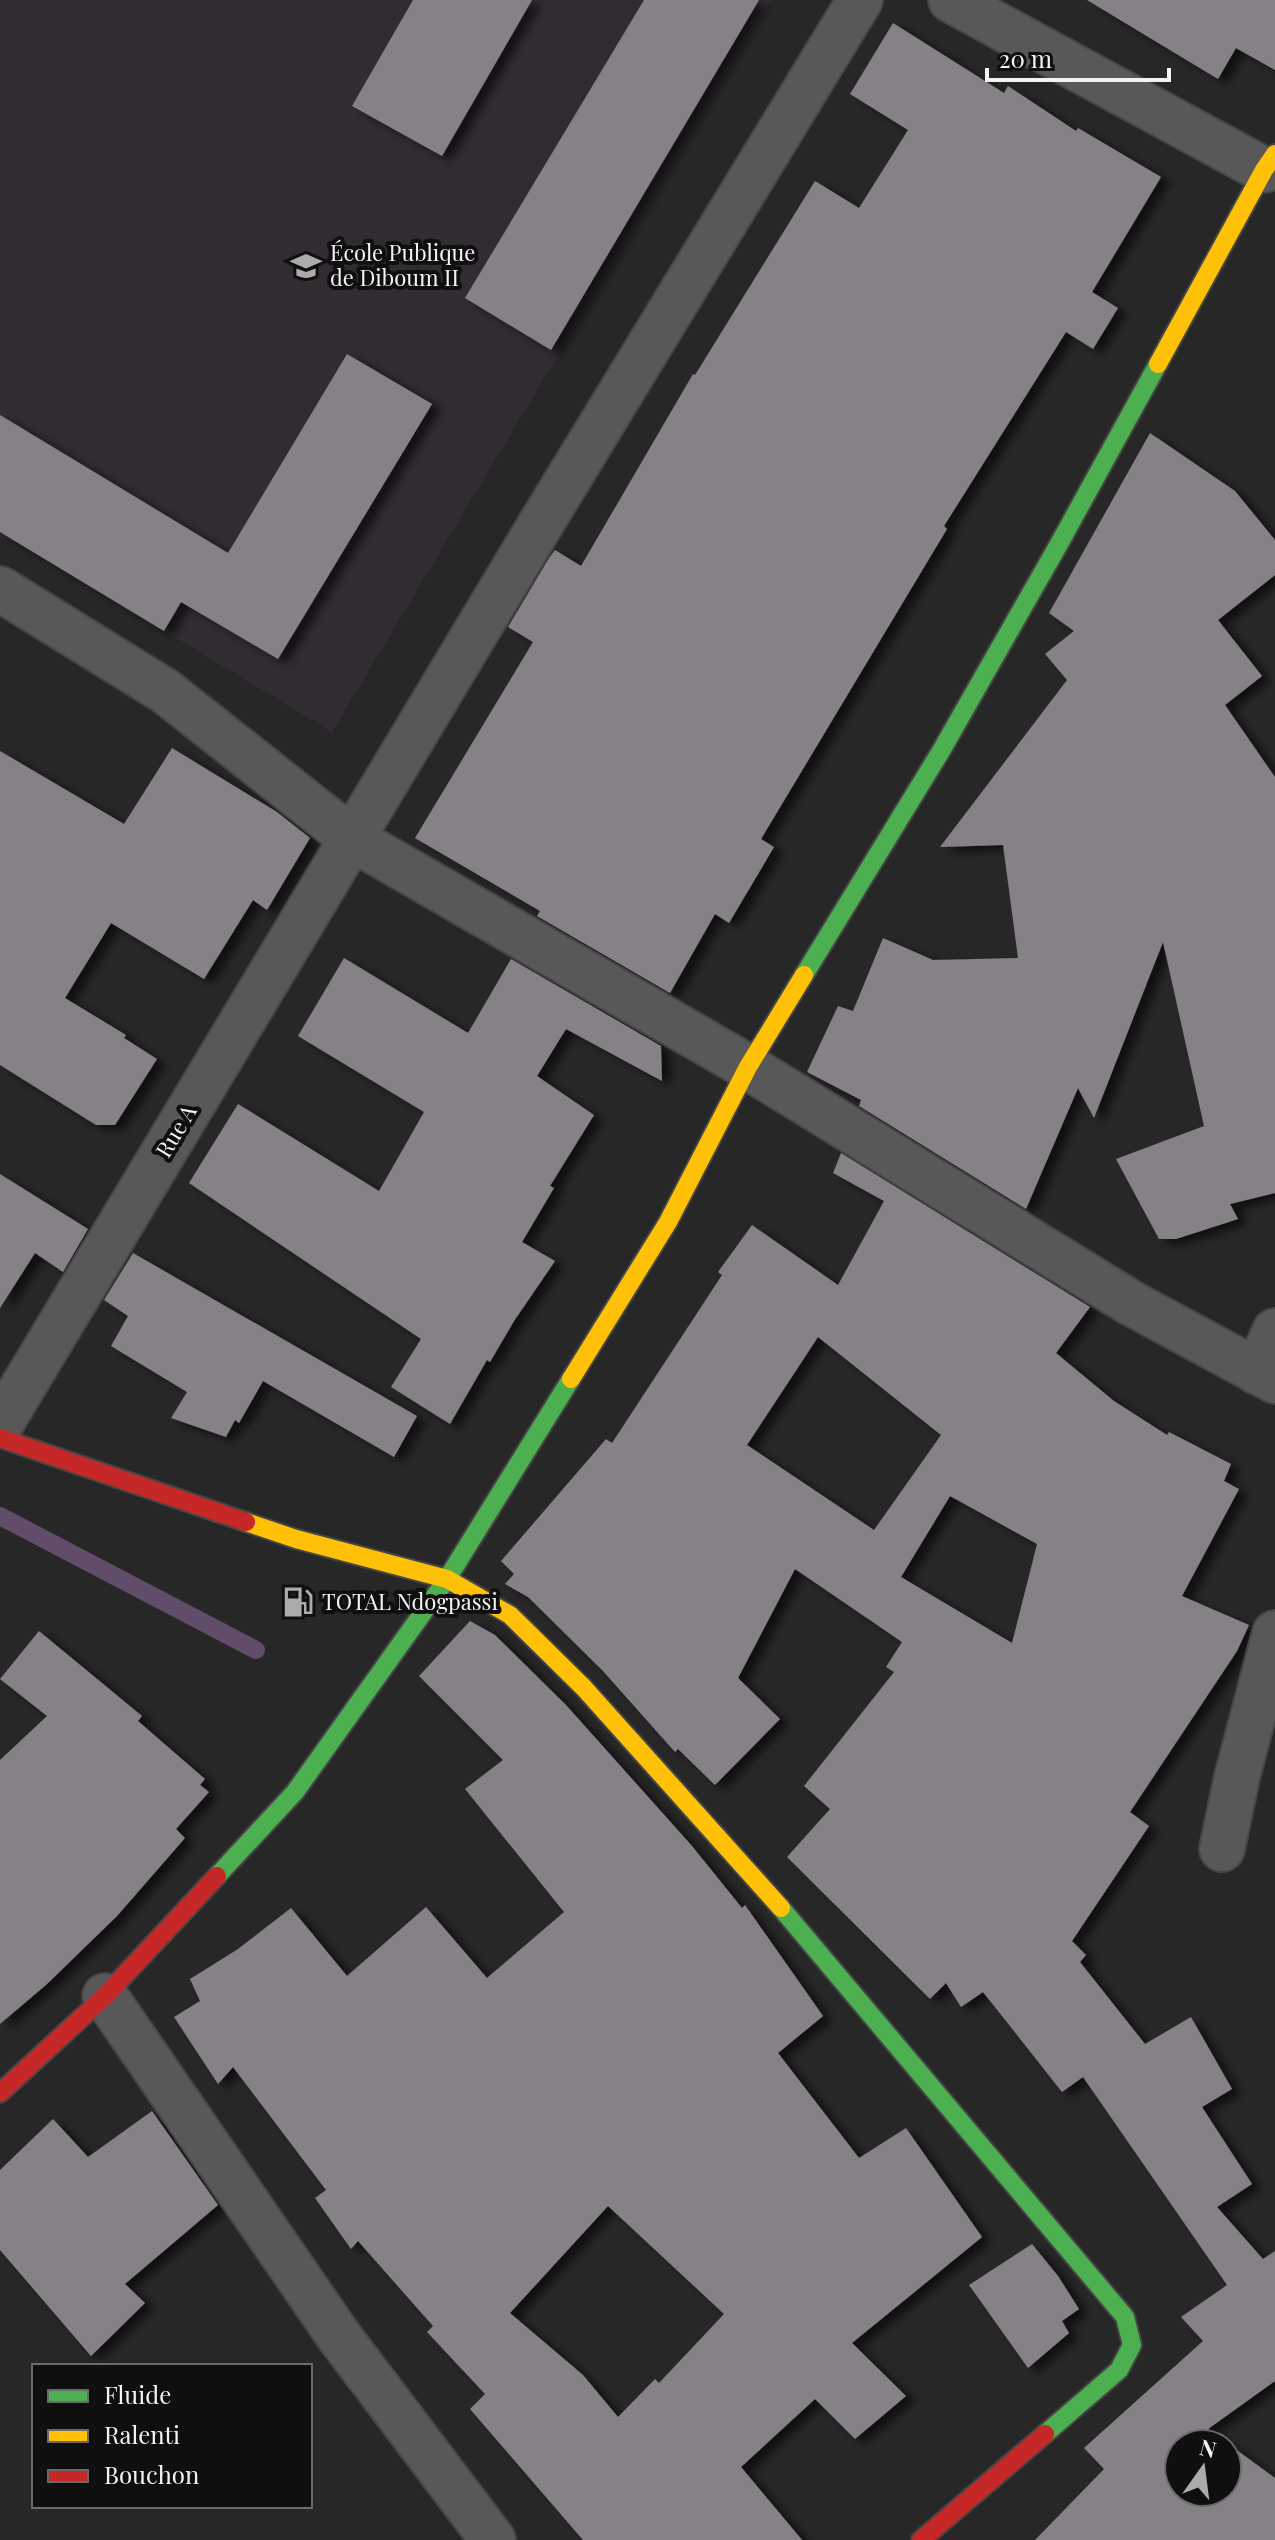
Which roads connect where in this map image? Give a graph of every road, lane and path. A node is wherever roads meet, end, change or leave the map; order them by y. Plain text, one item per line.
1 (860, 0) edge
2 (951, 0) edge
3 (1269, 162) edge
4 (5, 602) edge
5 (351, 838) junction
6 (748, 1067) junction
7 (1275, 1331) edge
8 (1266, 1376) edge
9 (0, 1425) edge
10 (0, 1438) edge
11 (447, 1579) junction
12 (1275, 1633) edge
13 (1222, 1849) dead end
14 (105, 1996) junction
15 (0, 2093) edge
16 (493, 2540) edge
17 (921, 2540) edge

1 - 5 street, Rue A
2 - 3 street
3 - 6 main road
4 - 5 street
5 - 6 street
5 - 9 street, Rue A
6 - 8 street
6 - 11 main road
7 - 8 street
10 - 11 main road
11 - 14 main road
11 - 17 main road
12 - 13 street
14 - 15 main road
14 - 16 street

